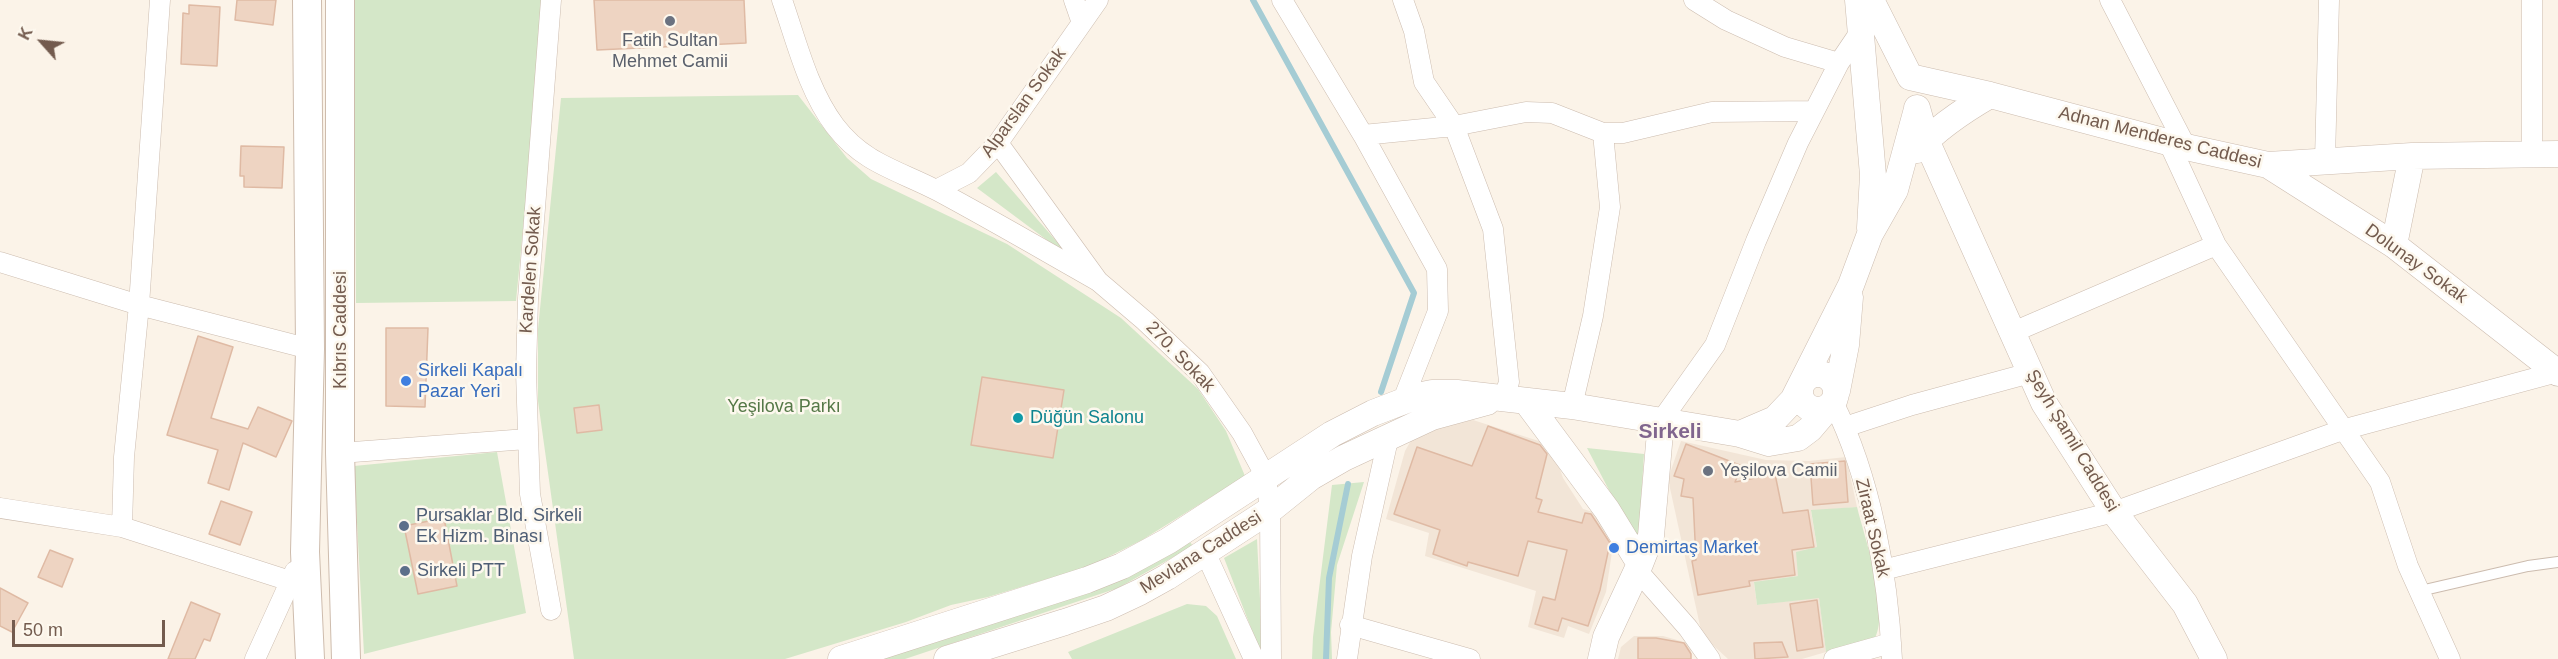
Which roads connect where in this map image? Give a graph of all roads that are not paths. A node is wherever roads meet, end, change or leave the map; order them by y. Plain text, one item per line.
1 (160, 0) edge
2 (307, 0) edge
3 (340, 0) edge
4 (551, 0) edge
5 (782, 0) edge
6 (1074, 0) edge
7 (1098, 0) edge
8 (1282, 0) edge
9 (1403, 0) edge
10 (1694, 0) edge
11 (1858, 0) edge
12 (1871, 0) edge
13 (2110, 0) edge
14 (2330, 0) edge
15 (2532, 0) edge
16 (1082, 23) junction
17 (1860, 32) junction
18 (1839, 63) junction
19 (1910, 77) junction
20 (1990, 95) junction
21 (1866, 105) junction
22 (1917, 108) junction
23 (1814, 111) junction
24 (1454, 126) junction
25 (1603, 134) junction
26 (1363, 135) junction
27 (1926, 140) junction
28 (998, 143) junction
29 (2177, 144) junction
30 (2532, 153) junction
31 (2558, 154) edge
32 (2412, 156) junction
33 (2325, 160) junction
34 (2268, 165) junction
35 (1902, 166) junction
36 (936, 190) junction
37 (1870, 234) junction
38 (2216, 244) junction
39 (2394, 245) junction
40 (0, 262) edge
41 (1098, 281) junction
42 (1851, 285) junction
43 (139, 305) junction
44 (2011, 333) junction
45 (310, 349) junction
46 (2030, 373) junction
47 (2558, 373) edge
48 (1802, 384) junction
49 (1835, 397) junction
50 (1515, 399) junction
51 (1403, 400) junction
52 (1572, 406) junction
53 (1660, 421) junction
54 (1845, 427) junction
55 (2342, 430) junction
56 (1740, 434) junction
57 (1383, 438) junction
58 (526, 439) junction
59 (340, 453) junction
60 (1266, 477) junction
61 (0, 508) edge
62 (1270, 510) junction
63 (2114, 512) junction
64 (122, 527) junction
65 (305, 552) junction
66 (1205, 552) junction
67 (2558, 562) edge
68 (1639, 567) junction
69 (1884, 570) junction
70 (290, 581) junction
71 (2420, 591) junction
72 (551, 610) dead end
73 (1350, 625) junction
74 (1891, 651) edge
75 (255, 659) edge
76 (310, 659) edge
77 (346, 659) edge
78 (841, 659) edge
79 (947, 659) edge
80 (1254, 659) edge
81 (1271, 659) edge
82 (1347, 659) edge
83 (1470, 659) edge
84 (1601, 659) edge
85 (1710, 659) edge
86 (1834, 659) edge
87 (2214, 659) edge
88 (2450, 659) edge

1 - 43 street
2 - 45 main road
3 - 59 main road, Kıbrıs Caddesi
4 - 58 street, Kardelen Sokak
5 - 36 street
6 - 16 street
7 - 16 street, Alparslan Sokak
8 - 26 street
9 - 24 street
10 - 18 street
11 - 17 street
12 - 19 street
13 - 29 street
14 - 33 street
15 - 30 street
16 - 28 street, Alparslan Sokak
17 - 18 street
17 - 21 street
18 - 23 street
19 - 20 street, Adnan Menderes Caddesi
19 - 21 street
19 - 22 street
20 - 27 street
20 - 29 street, Adnan Menderes Caddesi
21 - 22 street
21 - 37 street
22 - 27 street, Şeyh Şamil Caddesi
22 - 35 street
23 - 25 street
23 - 53 street
24 - 25 street
24 - 26 street
24 - 50 street
25 - 52 street
26 - 51 street
27 - 35 street
27 - 44 street, Şeyh Şamil Caddesi
28 - 36 street, Alparslan Sokak
28 - 41 street
29 - 34 street, Adnan Menderes Caddesi
29 - 38 street
30 - 31 street, Adnan Menderes Caddesi
30 - 32 street, Adnan Menderes Caddesi
32 - 33 street, Adnan Menderes Caddesi
32 - 39 street
33 - 34 street, Adnan Menderes Caddesi
34 - 39 street, Dolunay Sokak
35 - 37 street
36 - 41 street
37 - 42 street
38 - 44 street
38 - 55 street
39 - 47 street, Dolunay Sokak
40 - 43 street
41 - 60 street, 270. Sokak
42 - 48 street
42 - 49 street
43 - 45 street
43 - 64 street
44 - 46 street, Şeyh Şamil Caddesi
45 - 65 main road
46 - 54 street
46 - 63 street, Şeyh Şamil Caddesi
47 - 55 street
48 - 49 street
48 - 56 street
49 - 54 street, Ziraat Sokak
49 - 56 street
50 - 51 street
50 - 52 street
50 - 57 street
50 - 68 street
51 - 60 street
52 - 53 street
53 - 56 street
53 - 68 street
54 - 69 street, Ziraat Sokak
55 - 63 street
55 - 71 street
57 - 62 street, Mevlana Caddesi
57 - 73 street
58 - 59 street
58 - 72 street, Kardelen Sokak
59 - 77 main road, Kıbrıs Caddesi
60 - 62 street
60 - 78 street
61 - 64 street
62 - 66 street, Mevlana Caddesi
62 - 81 street
63 - 69 street
63 - 87 street, Şeyh Şamil Caddesi
64 - 70 street
65 - 70 street
65 - 76 main road
66 - 79 street, Mevlana Caddesi
66 - 80 street
67 - 71 lane
68 - 84 street
68 - 85 street
69 - 74 street, Ziraat Sokak
70 - 75 street
71 - 88 street
73 - 82 street
73 - 83 street
74 - 86 street

